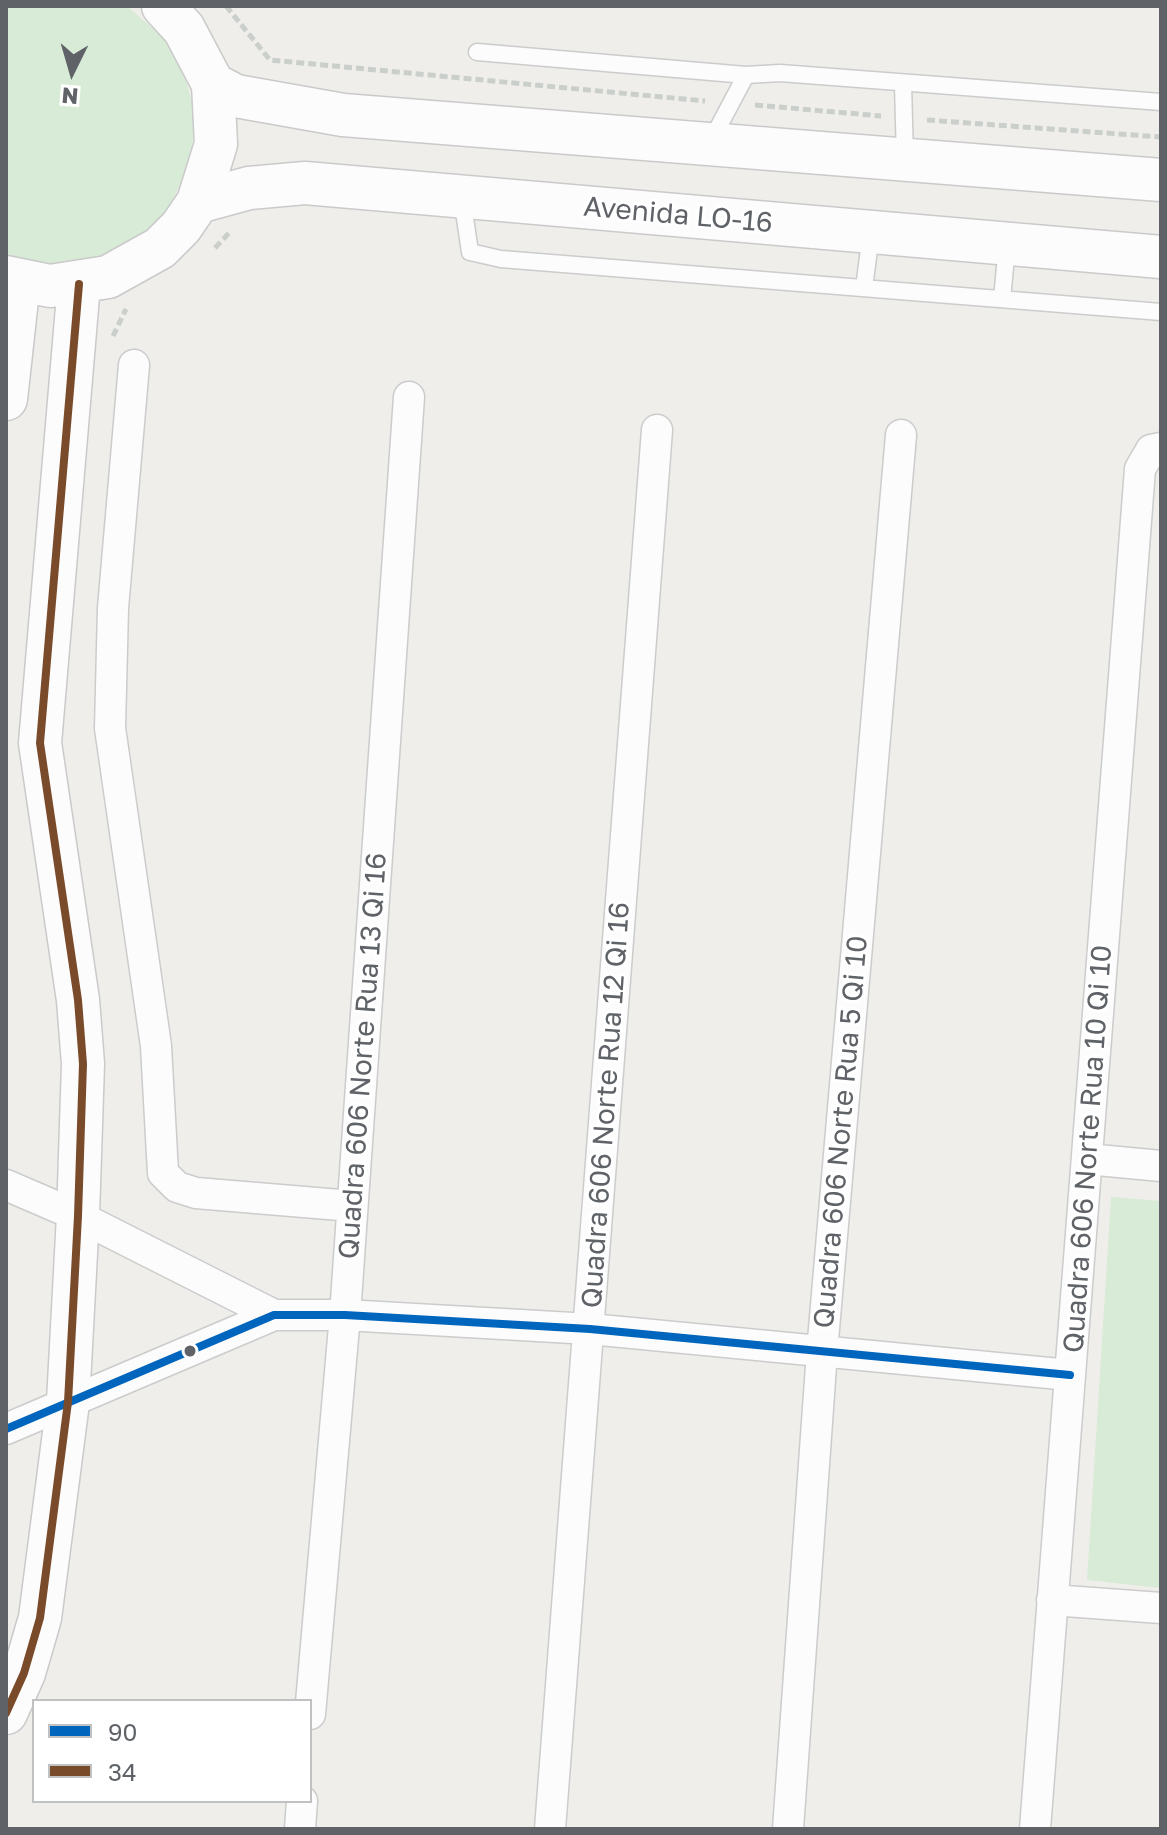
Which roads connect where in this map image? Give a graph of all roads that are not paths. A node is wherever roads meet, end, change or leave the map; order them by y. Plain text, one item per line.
1 (163, 6) edge
2 (477, 52) dead end
3 (746, 75) junction
4 (213, 84) junction
5 (903, 84) junction
6 (1161, 102) edge
7 (710, 142) junction
8 (905, 160) junction
9 (1161, 180) edge
10 (462, 196) junction
11 (198, 202) junction
12 (871, 232) junction
13 (1007, 244) junction
14 (1161, 257) edge
15 (12, 279) edge
16 (79, 284) junction
17 (864, 288) junction
18 (1002, 299) junction
19 (1161, 312) edge
20 (123, 358) road end
21 (409, 397) dead end
22 (6, 399) edge
23 (657, 430) dead end
24 (901, 435) dead end
25 (1150, 459) edge
26 (1087, 1159) junction
27 (1161, 1166) edge
28 (6, 1185) edge
29 (352, 1206) junction
30 (78, 1216) junction
31 (274, 1315) junction
32 (345, 1315) junction
33 (590, 1329) junction
34 (822, 1352) junction
35 (1070, 1375) junction
36 (68, 1402) junction
37 (6, 1429) edge
38 (1052, 1600) junction
39 (1161, 1608) edge
40 (311, 1699) edge
41 (6, 1713) edge
42 (302, 1803) edge
43 (300, 1829) edge
44 (550, 1829) edge
45 (788, 1829) edge
46 (1035, 1829) edge

1 - 4 street
2 - 3 lane
3 - 5 lane
3 - 7 lane
4 - 7 street
4 - 11 street
5 - 6 lane
5 - 8 lane
7 - 8 street
8 - 9 street
10 - 11 street, Avenida LO-16
10 - 12 street, Avenida LO-16
10 - 17 lane
11 - 16 street
12 - 13 street, Avenida LO-16
12 - 17 lane
13 - 14 street, Avenida LO-16
13 - 18 lane
15 - 16 street
15 - 22 street
16 - 30 street
17 - 18 lane
18 - 19 lane
20 - 29 street
21 - 29 street, Quadra 606 Norte Rua 13 Qi 16
23 - 33 street, Quadra 606 Norte Rua 12 Qi 16
24 - 34 street, Quadra 606 Norte Rua 5 Qi 10
25 - 26 street, Quadra 606 Norte Rua 10 Qi 10
26 - 27 street
26 - 35 street, Quadra 606 Norte Rua 10 Qi 10
28 - 30 street
29 - 32 street, Quadra 606 Norte Rua 13 Qi 16
30 - 31 street
30 - 36 street
31 - 32 street
31 - 36 street
32 - 33 street
32 - 40 street, Quadra 606 Norte Rua 13 Qi 16
33 - 34 street
33 - 44 street, Quadra 606 Norte Rua 12 Qi 16
34 - 35 street
34 - 45 street, Quadra 606 Norte Rua 5 Qi 10
35 - 38 street, Quadra 606 Norte Rua 10 Qi 10
36 - 37 street
36 - 41 street
38 - 39 street
38 - 46 street, Quadra 606 Norte Rua 10 Qi 10
42 - 43 street

